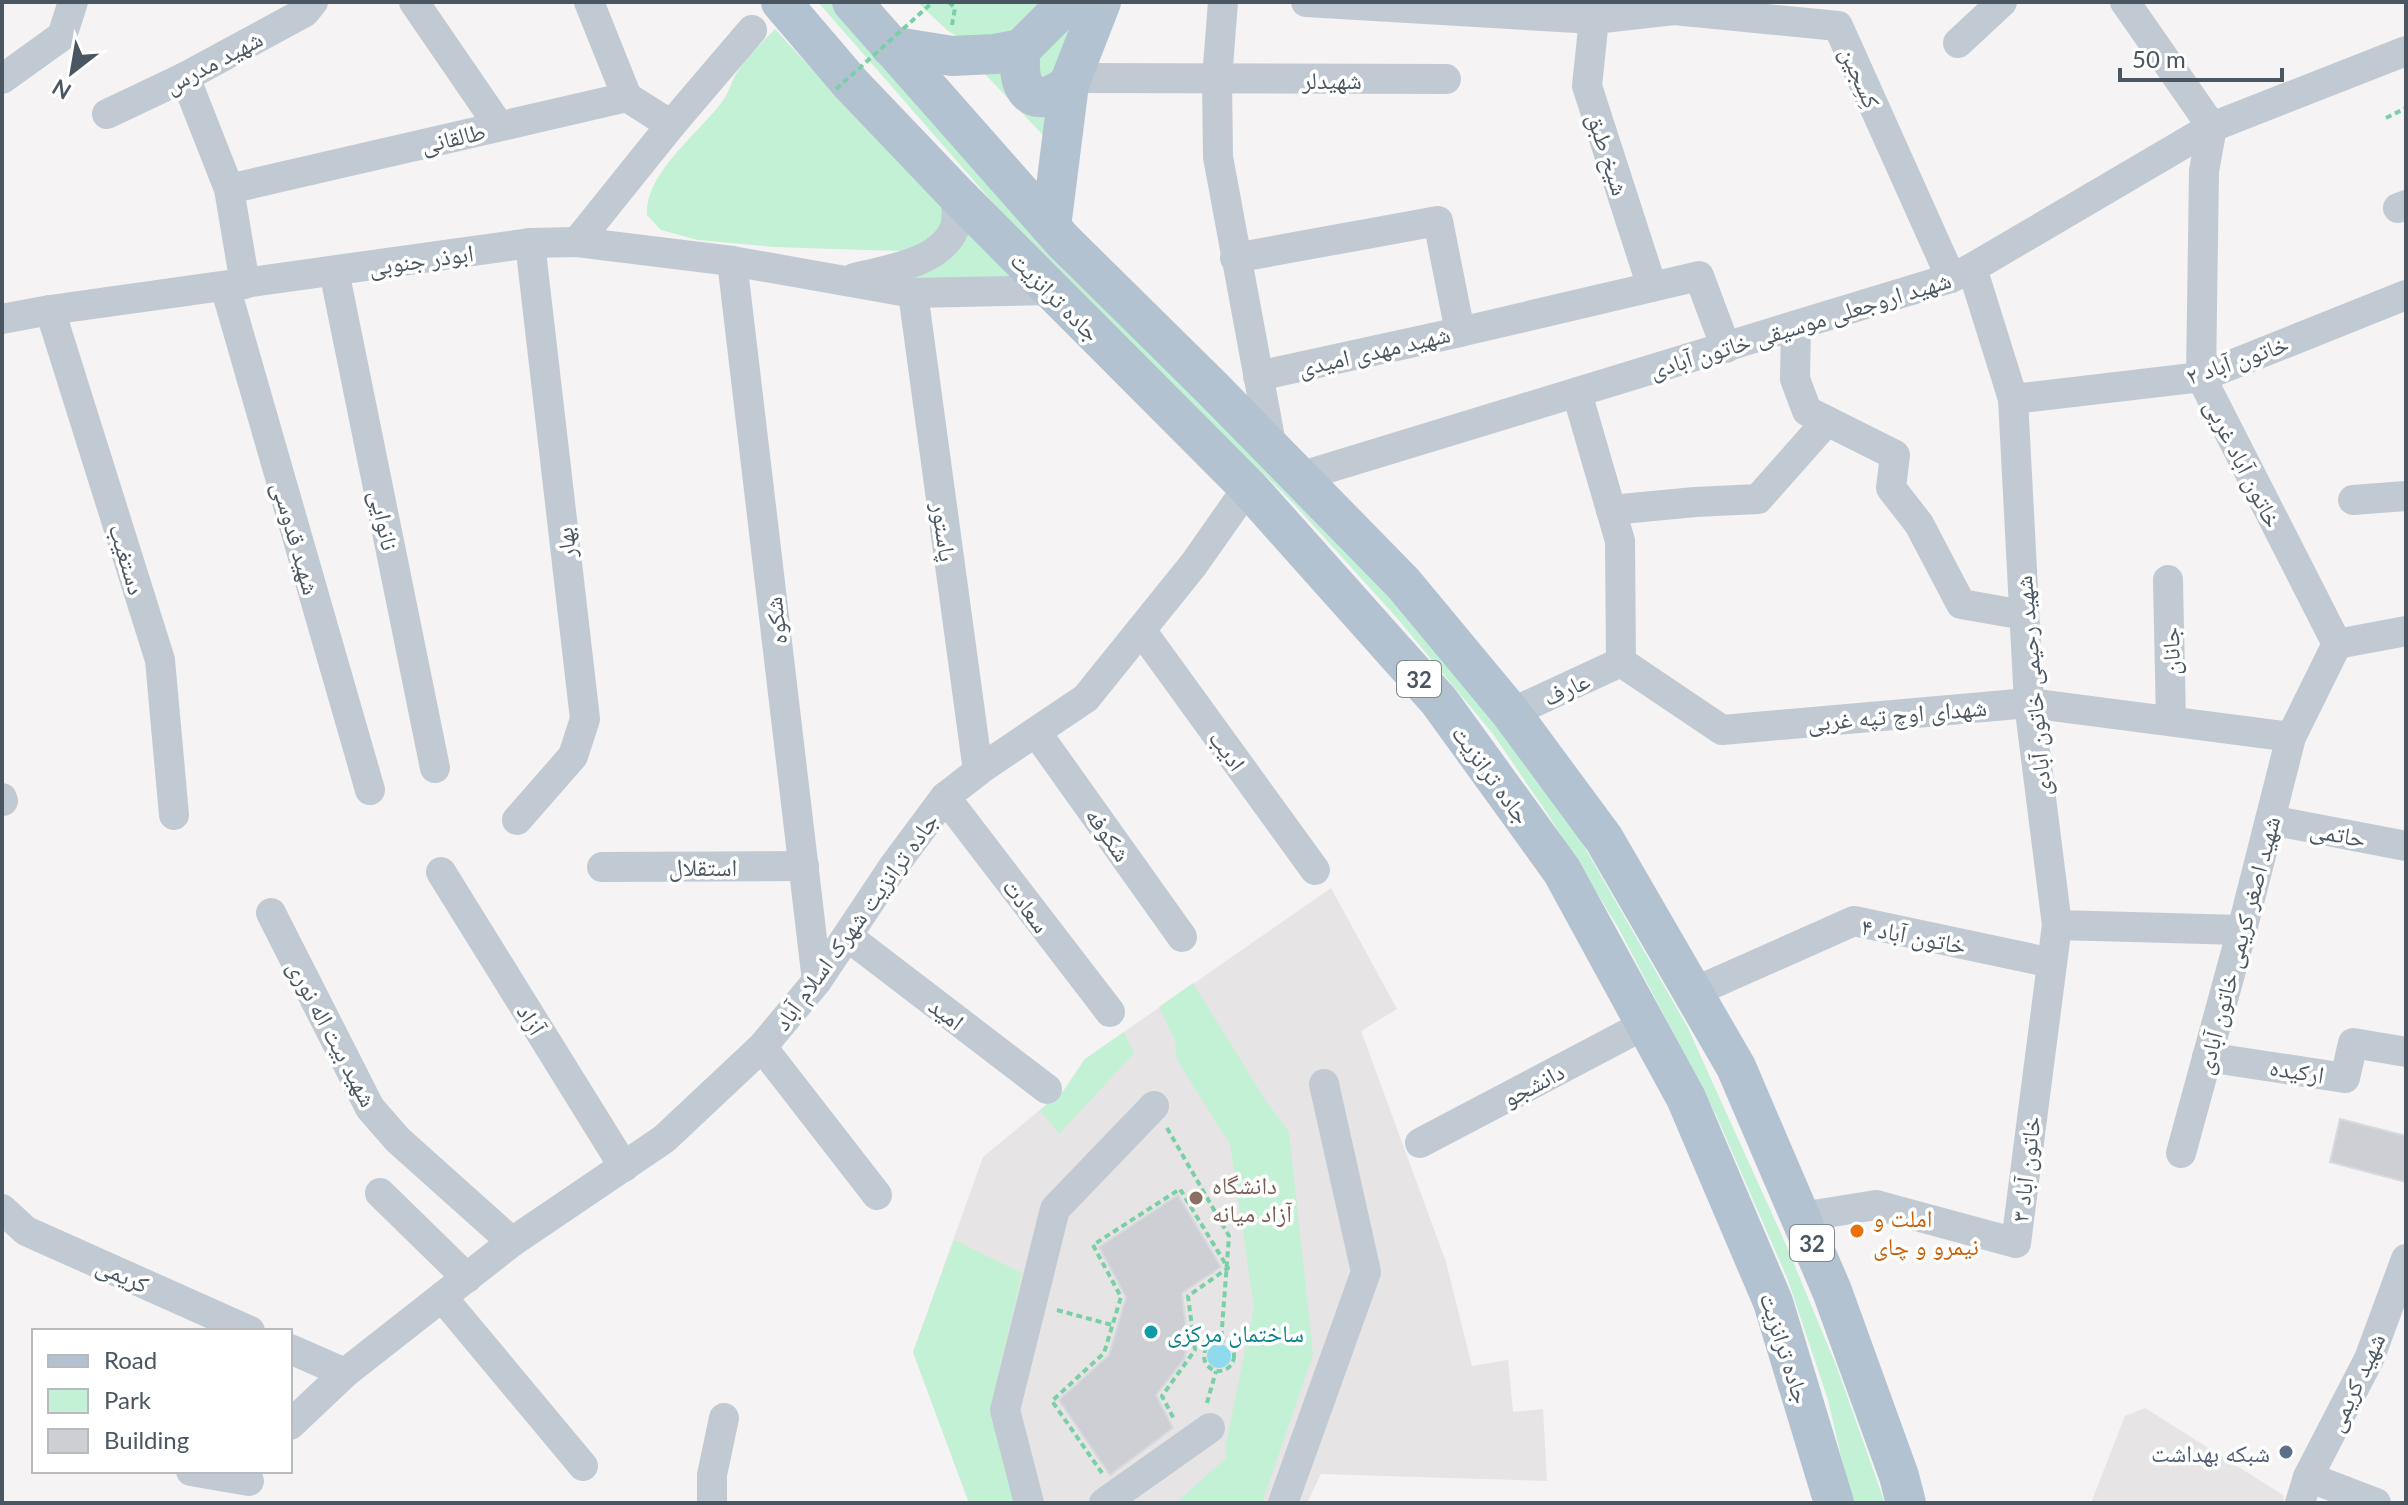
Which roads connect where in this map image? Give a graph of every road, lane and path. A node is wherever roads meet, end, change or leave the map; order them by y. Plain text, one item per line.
1 (73, 2) edge
2 (313, 2) edge
3 (414, 2) edge
4 (589, 2) edge
5 (781, 2) edge
6 (852, 2) edge
7 (933, 2) edge
8 (949, 2) edge
9 (1062, 2) edge
10 (1101, 2) edge
11 (1223, 2) edge
12 (1306, 2) edge
13 (2002, 2) edge
14 (2125, 2) edge
15 (1352, 4) edge
16 (1675, 6) edge
17 (955, 8) dead end
18 (1594, 19) junction
19 (752, 30) dead end
20 (1958, 43) dead end
21 (890, 46) junction
22 (1021, 49) junction
23 (2406, 51) edge
24 (185, 77) junction
25 (2, 79) edge
26 (1217, 79) junction
27 (1446, 79) dead end
28 (1070, 81) junction
29 (836, 89) dead end
30 (627, 97) junction
31 (2406, 108) edge
32 (107, 114) dead end
33 (2386, 118) dead end
34 (671, 125) junction
35 (499, 126) junction
36 (2212, 127) junction
37 (229, 189) junction
38 (956, 194) junction
39 (1051, 227) junction
40 (577, 242) junction
41 (530, 243) junction
42 (1235, 258) junction
43 (732, 261) junction
44 (334, 271) junction
45 (1962, 273) junction
46 (841, 281) junction
47 (235, 285) junction
48 (1652, 287) junction
49 (1050, 290) junction
50 (913, 293) junction
51 (2406, 295) edge
52 (50, 310) junction
53 (2, 319) edge
54 (1796, 326) junction
55 (1460, 332) junction
56 (1726, 348) junction
57 (1258, 376) junction
58 (2201, 377) junction
59 (1577, 393) junction
60 (2013, 399) junction
61 (1827, 421) junction
62 (1272, 449) junction
63 (1299, 477) junction
64 (1248, 487) junction
65 (2406, 496) edge
66 (2353, 500) dead end
67 (1611, 510) junction
68 (2168, 580) dead end
69 (2024, 615) junction
70 (1141, 630) junction
71 (2406, 631) edge
72 (2337, 644) junction
73 (1621, 662) junction
74 (2029, 703) junction
75 (1511, 713) junction
76 (2171, 721) junction
77 (1036, 732) junction
78 (2291, 737) junction
79 (435, 768) dead end
80 (978, 771) junction
81 (370, 790) dead end
82 (945, 797) junction
83 (174, 815) dead end
84 (517, 820) dead end
85 (2270, 820) junction
86 (2406, 846) edge
87 (804, 866) junction
88 (602, 867) dead end
89 (1315, 870) dead end
90 (441, 872) dead end
91 (271, 913) dead end
92 (2057, 925) junction
93 (2242, 930) junction
94 (847, 936) junction
95 (1182, 937) dead end
96 (2052, 963) junction
97 (817, 981) junction
98 (1694, 992) junction
99 (1110, 1012) dead end
100 (1646, 1024) junction
101 (762, 1047) junction
102 (2406, 1052) edge
103 (2207, 1057) junction
104 (1324, 1084) dead end
105 (1047, 1089) dead end
106 (1154, 1106) joint
107 (1420, 1143) dead end
108 (2181, 1153) dead end
109 (624, 1167) junction
110 (380, 1193) dead end
111 (877, 1195) dead end
112 (2, 1209) edge
113 (1801, 1217) junction
114 (512, 1242) junction
115 (2406, 1259) edge
116 (1228, 1268) junction
117 (467, 1278) junction
118 (442, 1297) junction
119 (1031, 1303) junction
120 (1112, 1325) junction
121 (246, 1329) edge
122 (1221, 1341) junction
123 (292, 1350) edge
124 (1195, 1350) junction
125 (1204, 1352) junction
126 (1216, 1371) junction
127 (345, 1373) junction
128 (724, 1418) dead end
129 (1207, 1420) joint
130 (292, 1423) edge
131 (1180, 1431) dead end
132 (583, 1466) dead end
133 (199, 1473) edge
134 (249, 1485) edge
135 (2304, 1490) edge
136 (1106, 1493) edge
137 (1901, 1494) edge
138 (1835, 1501) edge
139 (712, 1503) edge
140 (1029, 1503) edge
141 (1283, 1503) edge
142 (2376, 1503) edge

1 - 25 street
2 - 24 street, شهید مدرس
3 - 35 street
4 - 30 street
5 - 38 main road, جاده ترانزیت / 32
6 - 21 main road, جاده ترانزیت / 32
7 - 29 path, bridge
8 - 17 path
9 - 22 main road
10 - 28 main road
11 - 26 street
12 - 15 street
13 - 20 street
14 - 36 street
15 - 18 street
16 - 18 street
16 - 45 street, کِسِجین
18 - 48 street, شیخ طبق
19 - 34 street
21 - 22 main road
21 - 39 main road, جاده ترانزیت / 32
22 - 28 main road
23 - 36 street, شهید اروجعلی موسیقی خاتون آبادی
24 - 32 street, شهید مدرس
24 - 37 street, شهید قدوسی
26 - 27 street, شهیدلر
26 - 28 street, شهیدلر
26 - 42 street
28 - 39 main road
30 - 34 street
30 - 35 street, طالقانی
31 - 33 path
34 - 40 street
35 - 37 street, طالقانی
36 - 45 street, شهید اروجعلی موسیقی خاتون آبادی
36 - 58 street, خاتون آباد غربی
37 - 47 street, شهید قدوسی
38 - 46 street
38 - 49 main road, جاده ترانزیت / 32
39 - 62 main road, جاده ترانزیت / 32
40 - 41 street, ابوذر جنوبی
40 - 43 street, ابوذر جنوبی
41 - 44 street, ابوذر جنوبی
41 - 84 street, بهار
42 - 55 street, شهید مهدی امیدی
42 - 57 street
43 - 46 street, ابوذر جنوبی
43 - 87 street, شکوه
44 - 47 street, ابوذر جنوبی
44 - 79 street, نانوایی
45 - 54 street, شهید اروجعلی موسیقی خاتون آبادی
45 - 60 street, شهید رحیمی خاتون آبادی
46 - 50 street, ابوذر جنوبی
47 - 52 street, ابوذر جنوبی
47 - 81 street, شهید قدوسی
48 - 55 street
48 - 56 street
49 - 50 street, ابوذر جنوبی
49 - 64 main road, جاده ترانزیت / 32
50 - 80 street, پاستور
51 - 58 street, خاتون آباد ۲
52 - 53 street, ابوذر جنوبی
52 - 83 street, دستغیب
54 - 56 street, شهید اروجعلی موسیقی خاتون آبادی
54 - 61 street
55 - 57 street, شهید مهدی امیدی
56 - 59 street, شهید اروجعلی موسیقی خاتون آبادی
57 - 62 street
58 - 60 street, خاتون آباد ۲
58 - 72 street, خاتون آباد غربی
59 - 63 street, شهید اروجعلی موسیقی خاتون آبادی
59 - 67 street
60 - 69 street, شهید رحیمی خاتون آبادی
61 - 67 street
61 - 69 street
62 - 63 main road, جاده ترانزیت / 32
63 - 75 main road, جاده ترانزیت / 32
64 - 70 street, جاده ترانزیت شهرک اسلام آباد
64 - 100 main road, جاده ترانزیت / 32
65 - 66 street
67 - 73 street
68 - 76 street, جانان
69 - 74 street, شهید رحیمی خاتون آبادی
70 - 77 street, جاده ترانزیت شهرک اسلام آباد
70 - 89 street, ادیب
71 - 72 street
72 - 78 street
73 - 74 street, شهدای اوچ تپه غربی
73 - 75 street, عارف
74 - 76 street, شهدای اوچ تپه غربی
74 - 92 street, شهید رحیمی خاتون آبادی
75 - 98 main road, جاده ترانزیت / 32
76 - 78 street, شهدای اوچ تپه غربی
77 - 80 street, جاده ترانزیت شهرک اسلام آباد
77 - 95 street, شکوفه
78 - 85 street, شهید اصغر کریمی خاتون آبادی
80 - 82 street, جاده ترانزیت شهرک اسلام آباد
82 - 94 street, جاده ترانزیت شهرک اسلام آباد
82 - 99 street, سعادت
85 - 86 street, حاتمی
85 - 93 street, شهید اصغر کریمی خاتون آبادی
87 - 88 street, استقلال
87 - 97 street, شکوه
90 - 109 street, آزاد
91 - 114 street, شهید بیت اله نوری
92 - 93 street
92 - 96 street, خاتون آباد ۳
93 - 103 street, شهید اصغر کریمی خاتون آبادی
94 - 97 street, جاده ترانزیت شهرک اسلام آباد
94 - 105 street, امید
96 - 98 street, خاتون آباد ۴
96 - 113 street, خاتون آباد ۳
97 - 101 street, جاده ترانزیت شهرک اسلام آباد
98 - 113 main road, جاده ترانزیت / 32
100 - 107 street, دانشجو
100 - 138 main road, جاده ترانزیت / 32
101 - 109 street, جاده ترانزیت شهرک اسلام آباد
101 - 111 street
102 - 103 street, ارکیده
103 - 108 street, شهید اصغر کریمی خاتون آبادی
104 - 141 street
106 - 116 path
106 - 119 street
109 - 114 street, جاده ترانزیت شهرک اسلام آباد
110 - 117 street
112 - 121 street, کریمی
113 - 137 main road, جاده ترانزیت / 32
114 - 117 street, جاده ترانزیت شهرک اسلام آباد
115 - 135 street, شهید کریمی
116 - 120 path
116 - 122 path
116 - 124 path
117 - 118 street, جاده ترانزیت شهرک اسلام آباد
118 - 127 street, جاده ترانزیت شهرک اسلام آباد
118 - 132 street
119 - 120 path
119 - 140 street
120 - 136 path
122 - 125 path
122 - 126 path
123 - 127 street
124 - 125 path
124 - 131 path
125 - 126 path
126 - 129 path
127 - 130 street, جاده ترانزیت شهرک اسلام آباد
128 - 139 street
129 - 136 street
133 - 134 street
135 - 142 street

